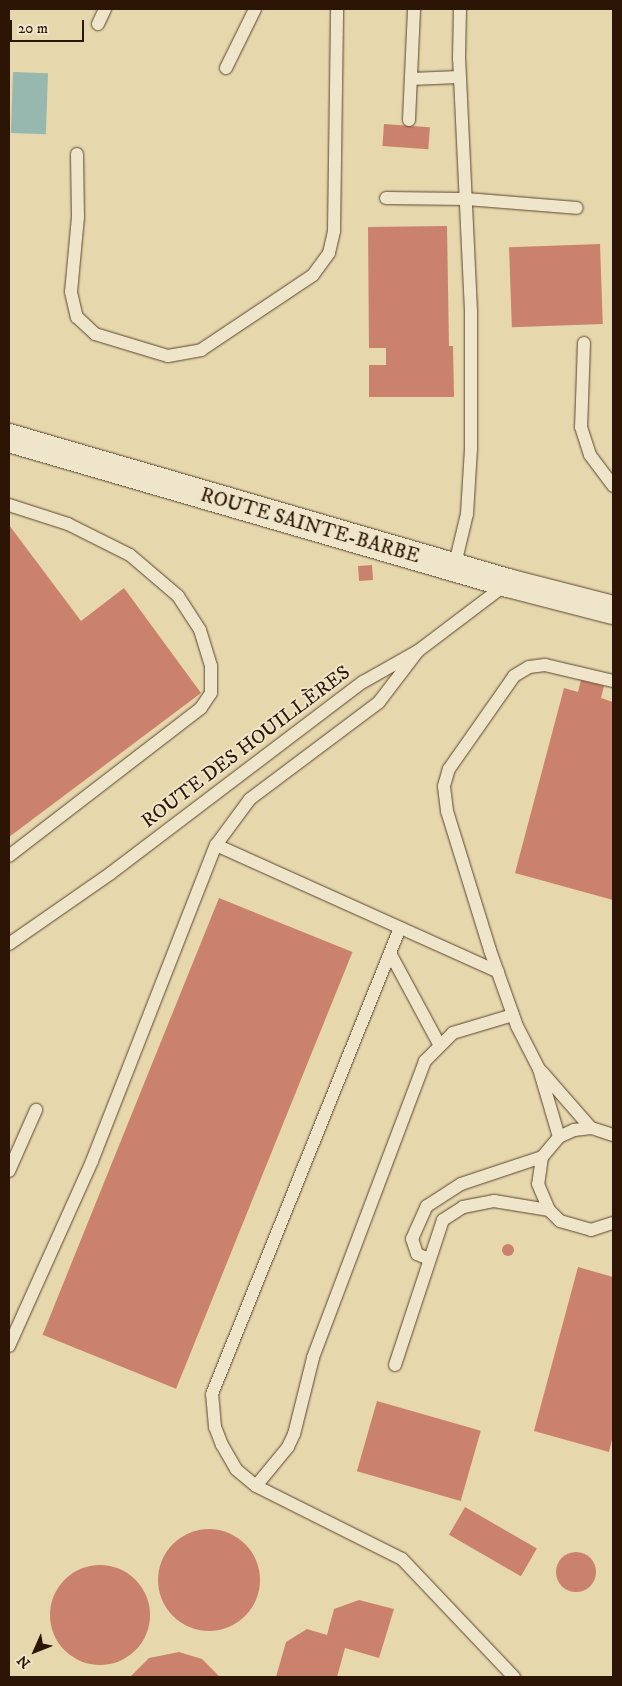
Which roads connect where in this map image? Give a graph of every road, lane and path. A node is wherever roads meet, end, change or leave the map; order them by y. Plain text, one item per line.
1 (105, 9) edge
2 (255, 9) edge
3 (337, 9) edge
4 (414, 9) edge
5 (460, 9) edge
6 (98, 24) dead end
7 (226, 68) dead end
8 (460, 77) junction
9 (411, 79) junction
10 (409, 120) dead end
11 (77, 154) dead end
12 (386, 198) dead end
13 (466, 199) junction
14 (577, 208) dead end
15 (584, 343) dead end
16 (9, 438) edge
17 (613, 486) edge
18 (9, 505) edge
19 (454, 568) junction
20 (508, 584) junction
21 (613, 610) edge
22 (418, 651) junction
23 (613, 681) edge
24 (216, 845) junction
25 (9, 856) edge
26 (400, 928) junction
27 (9, 944) edge
28 (390, 953) junction
29 (498, 972) junction
30 (513, 1015) junction
31 (439, 1044) junction
32 (539, 1069) junction
33 (36, 1110) dead end
34 (591, 1128) junction
35 (612, 1133) edge
36 (559, 1137) junction
37 (542, 1157) junction
38 (9, 1171) edge
39 (548, 1210) junction
40 (613, 1223) edge
41 (429, 1259) junction
42 (9, 1346) edge
43 (395, 1364) dead end
44 (256, 1486) junction
45 (514, 1677) edge

1 - 6 lane
2 - 7 lane
3 - 11 lane
4 - 9 lane
5 - 8 lane
8 - 9 lane
8 - 13 lane
9 - 10 lane
12 - 13 lane
13 - 14 lane
13 - 19 lane
15 - 17 lane
16 - 19 main road, ROUTE SAINTE-BARBE
18 - 25 lane
19 - 20 main road, ROUTE SAINTE-BARBE
20 - 21 main road, ROUTE SAINTE-BARBE
20 - 22 lane, ROUTE DES HOUILLÈRES
22 - 24 lane
22 - 27 lane, ROUTE DES HOUILLÈRES
23 - 29 lane
24 - 26 lane
24 - 42 lane
26 - 28 lane
26 - 29 lane
28 - 31 lane
28 - 44 lane
29 - 30 lane
30 - 31 lane
30 - 32 lane
31 - 44 lane
32 - 34 lane
32 - 36 lane
33 - 38 lane
34 - 35 lane
34 - 36 lane
36 - 37 lane
37 - 39 lane
37 - 41 lane
39 - 40 lane
39 - 41 lane
41 - 43 lane
44 - 45 lane

